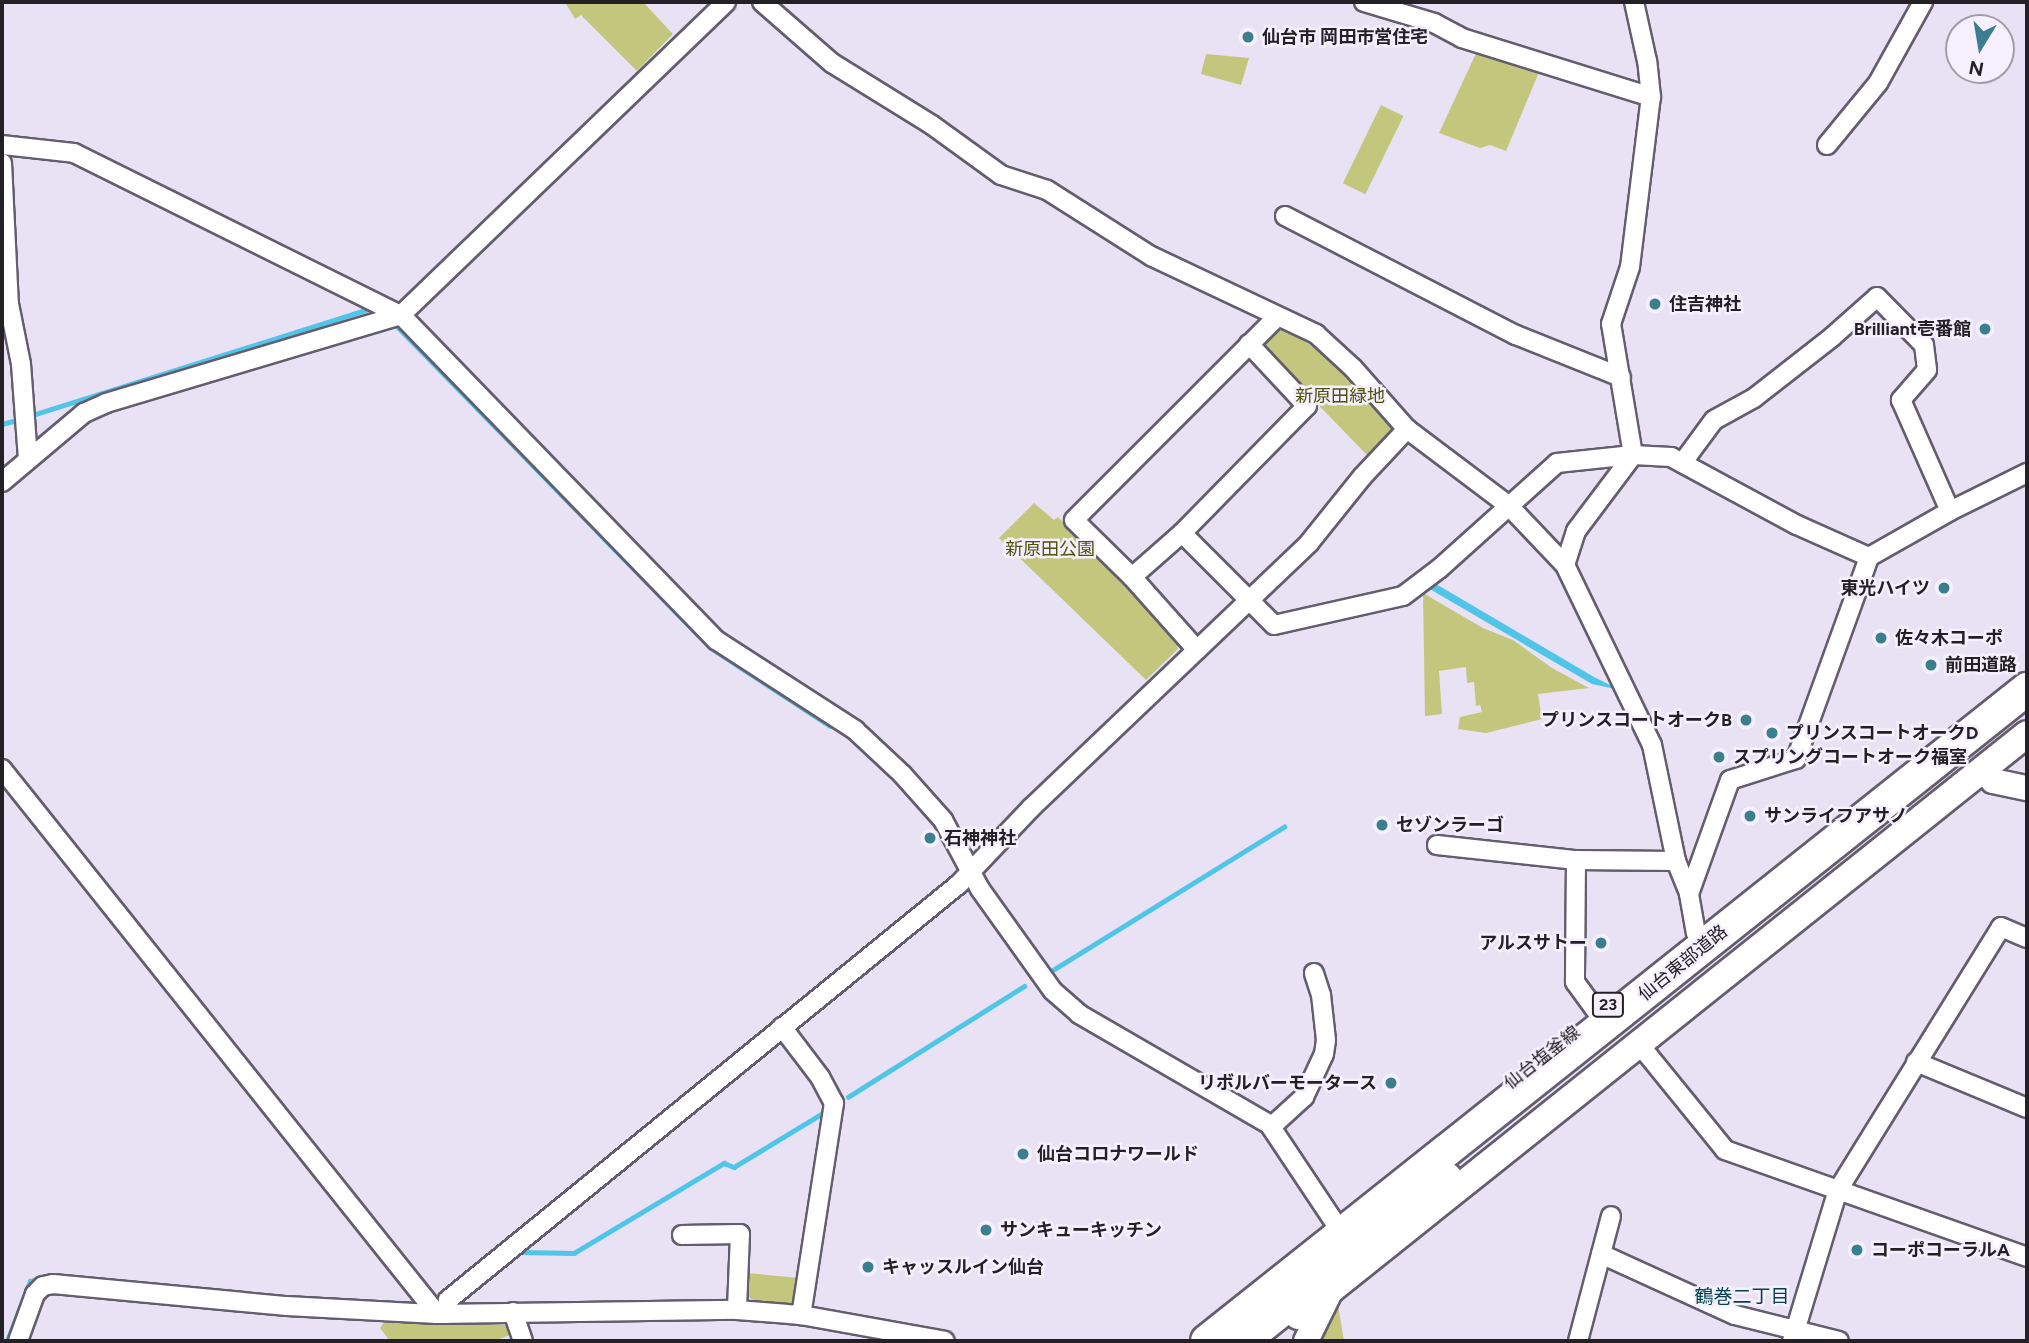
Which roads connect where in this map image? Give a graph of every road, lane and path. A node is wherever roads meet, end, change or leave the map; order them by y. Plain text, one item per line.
1 (726, 2) edge
2 (762, 2) edge
3 (1364, 2) edge
4 (1634, 2) edge
5 (1923, 2) edge
6 (1651, 97) junction
7 (2, 145) edge
8 (1826, 145) dead end
9 (2, 163) edge
10 (1285, 216) dead end
11 (401, 315) junction
12 (1277, 317) junction
13 (1249, 344) junction
14 (1621, 377) junction
15 (1408, 429) junction
16 (1633, 455) junction
17 (28, 460) junction
18 (1683, 462) junction
19 (2027, 473) edge
20 (2, 482) edge
21 (1509, 506) junction
22 (1950, 510) junction
23 (1182, 533) junction
24 (1869, 557) junction
25 (1565, 565) junction
26 (1132, 577) junction
27 (1249, 599) junction
28 (1198, 650) junction
29 (2027, 671) edge
30 (2027, 689) edge
31 (2027, 716) edge
32 (2027, 734) edge
33 (2, 769) edge
34 (1984, 769) junction
35 (2027, 788) edge
36 (1437, 845) dead end
37 (1576, 860) junction
38 (1676, 861) junction
39 (971, 872) junction
40 (1689, 894) junction
41 (1696, 933) junction
42 (2027, 938) edge
43 (1314, 973) dead end
44 (1598, 1014) junction
45 (782, 1027) junction
46 (1639, 1044) junction
47 (1916, 1062) junction
48 (2027, 1108) edge
49 (1270, 1127) junction
50 (1838, 1190) junction
51 (1611, 1216) dead end
52 (1335, 1223) junction
53 (682, 1235) dead end
54 (1601, 1254) junction
55 (2027, 1257) edge
56 (1330, 1292) junction
57 (737, 1310) junction
58 (513, 1312) junction
59 (441, 1314) junction
60 (801, 1315) junction
61 (1793, 1336) edge
62 (515, 1339) edge
63 (18, 1341) edge
64 (945, 1341) edge
65 (1190, 1341) edge
66 (1207, 1341) edge
67 (1243, 1341) edge
68 (1265, 1341) edge
69 (1306, 1341) edge
70 (1578, 1341) edge
71 (1839, 1341) edge

1 - 11 street
2 - 12 street
3 - 6 street
4 - 6 street
5 - 8 street
6 - 14 street
7 - 11 street
9 - 17 street
10 - 14 street
11 - 17 street
11 - 39 street
12 - 13 street
12 - 15 street
13 - 23 street
13 - 26 street
14 - 16 street
15 - 21 street
15 - 27 street
16 - 18 street
16 - 21 street
16 - 25 street
17 - 20 street
18 - 22 street
18 - 24 street
19 - 22 street
21 - 25 street
21 - 27 street
22 - 24 street
23 - 26 street
23 - 27 street
24 - 40 street
25 - 38 street
26 - 28 street
27 - 28 street
28 - 39 street
29 - 41 main road, 仙台塩釜線 / 23
30 - 66 highway, 仙台東部道路
31 - 67 highway, 仙台東部道路
32 - 34 main road
33 - 59 street
34 - 35 street
34 - 46 main road
36 - 37 street
37 - 38 street
37 - 44 street
38 - 40 street
39 - 45 street
39 - 49 street
40 - 41 street
41 - 44 main road, 仙台塩釜線 / 23
42 - 47 street
43 - 49 street
44 - 52 main road, 仙台塩釜線 / 23
45 - 59 street
45 - 60 street
46 - 50 street
46 - 56 main road
47 - 48 street
47 - 50 street
49 - 52 street
50 - 55 street
50 - 61 street
51 - 54 street
52 - 65 main road, 仙台塩釜線 / 23
53 - 57 street
54 - 61 street
54 - 70 street
56 - 68 main road
56 - 69 street
57 - 58 street
57 - 60 street
58 - 59 street
58 - 62 street
59 - 63 street
60 - 64 street
61 - 71 street

